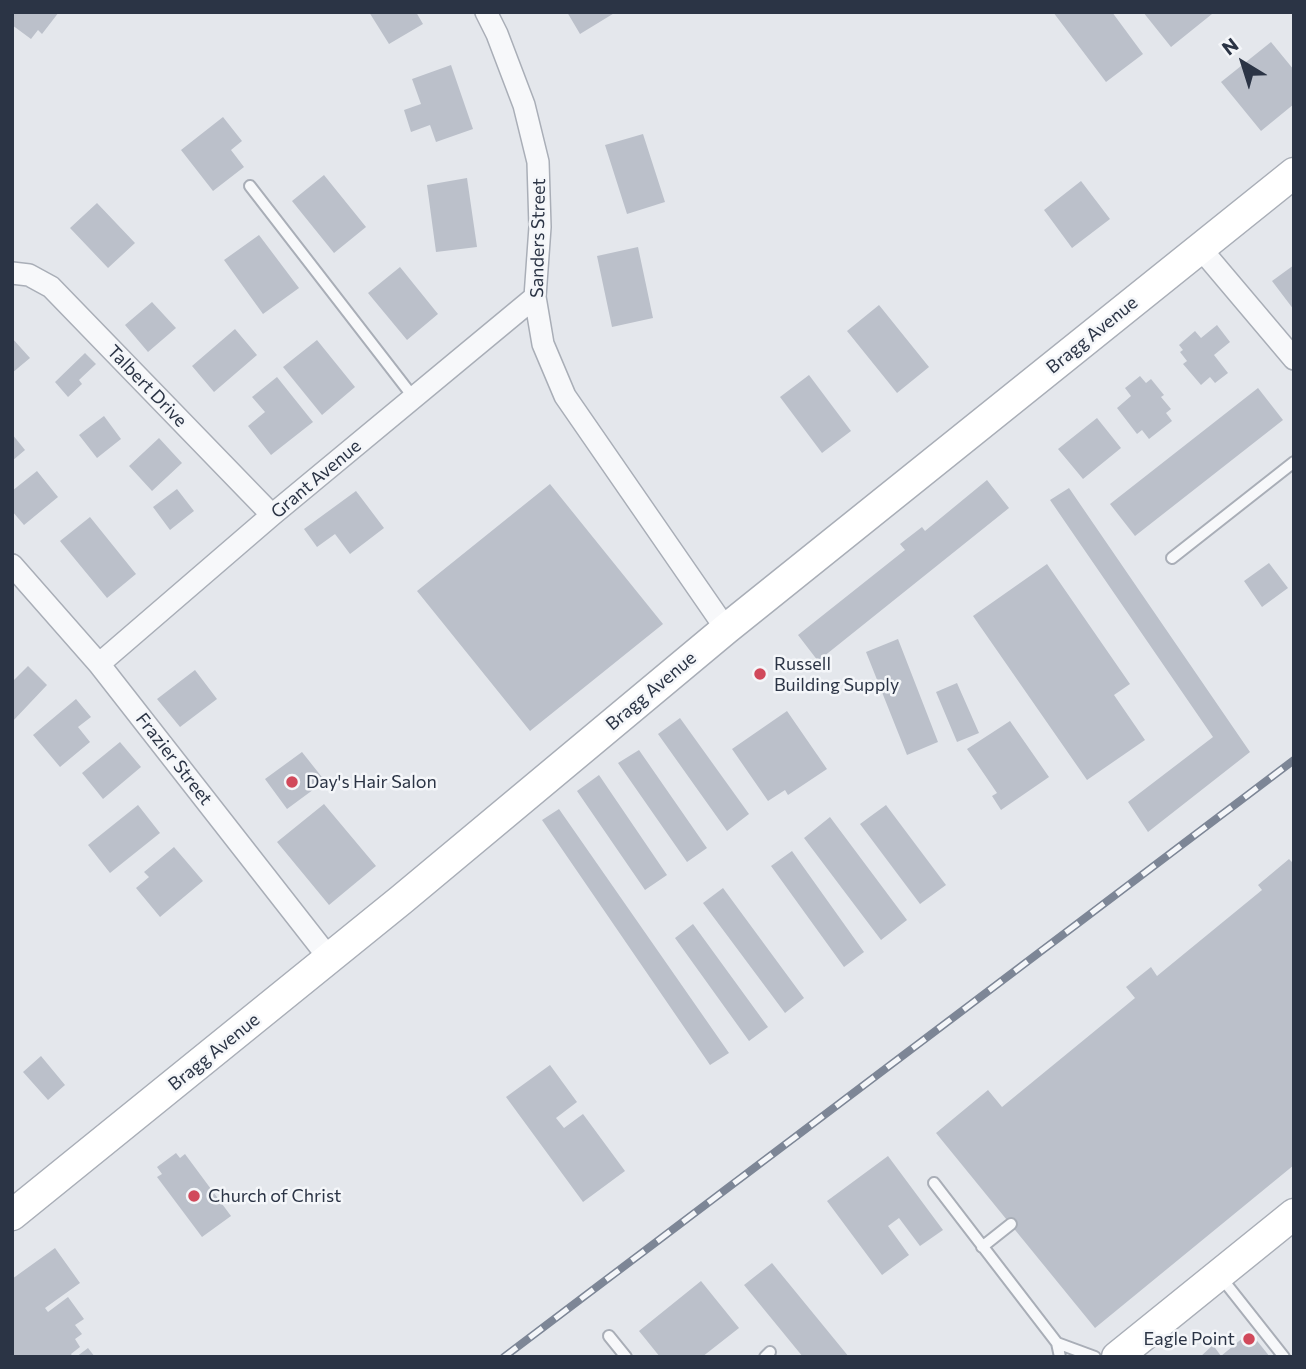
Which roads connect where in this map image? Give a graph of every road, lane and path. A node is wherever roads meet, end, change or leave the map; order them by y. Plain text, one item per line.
1 (486, 12) edge
2 (1294, 173) edge
3 (250, 186) dead end
4 (1201, 248) junction
5 (12, 273) edge
6 (535, 297) junction
7 (1294, 359) edge
8 (414, 398) junction
9 (1294, 462) edge
10 (272, 515) junction
11 (1172, 558) dead end
12 (12, 565) edge
13 (726, 629) junction
14 (99, 664) junction
15 (329, 958) junction
16 (934, 1183) dead end
17 (1294, 1214) edge
18 (12, 1215) edge
19 (1011, 1224) dead end
20 (982, 1247) junction
21 (1219, 1274) junction
22 (609, 1336) dead end
23 (1057, 1343) junction
24 (626, 1357) edge
25 (1060, 1357) edge
26 (1095, 1357) edge
27 (1117, 1357) edge
28 (1284, 1357) edge

1 - 6 street, Sanders Street
2 - 4 main road, Bragg Avenue
3 - 8 lane
4 - 7 street
4 - 13 main road, Bragg Avenue
5 - 10 street, Talbert Drive
6 - 8 street, Grant Avenue
6 - 13 street, Sanders Street
8 - 10 street, Grant Avenue
9 - 11 lane
10 - 14 street, Grant Avenue
12 - 14 street, Frazier Street
13 - 15 main road, Bragg Avenue
14 - 15 street, Frazier Street
15 - 18 main road, Bragg Avenue
16 - 20 lane
17 - 21 main road
19 - 20 lane
20 - 23 lane
21 - 27 main road
21 - 28 lane
22 - 24 lane
23 - 25 lane
23 - 26 lane

